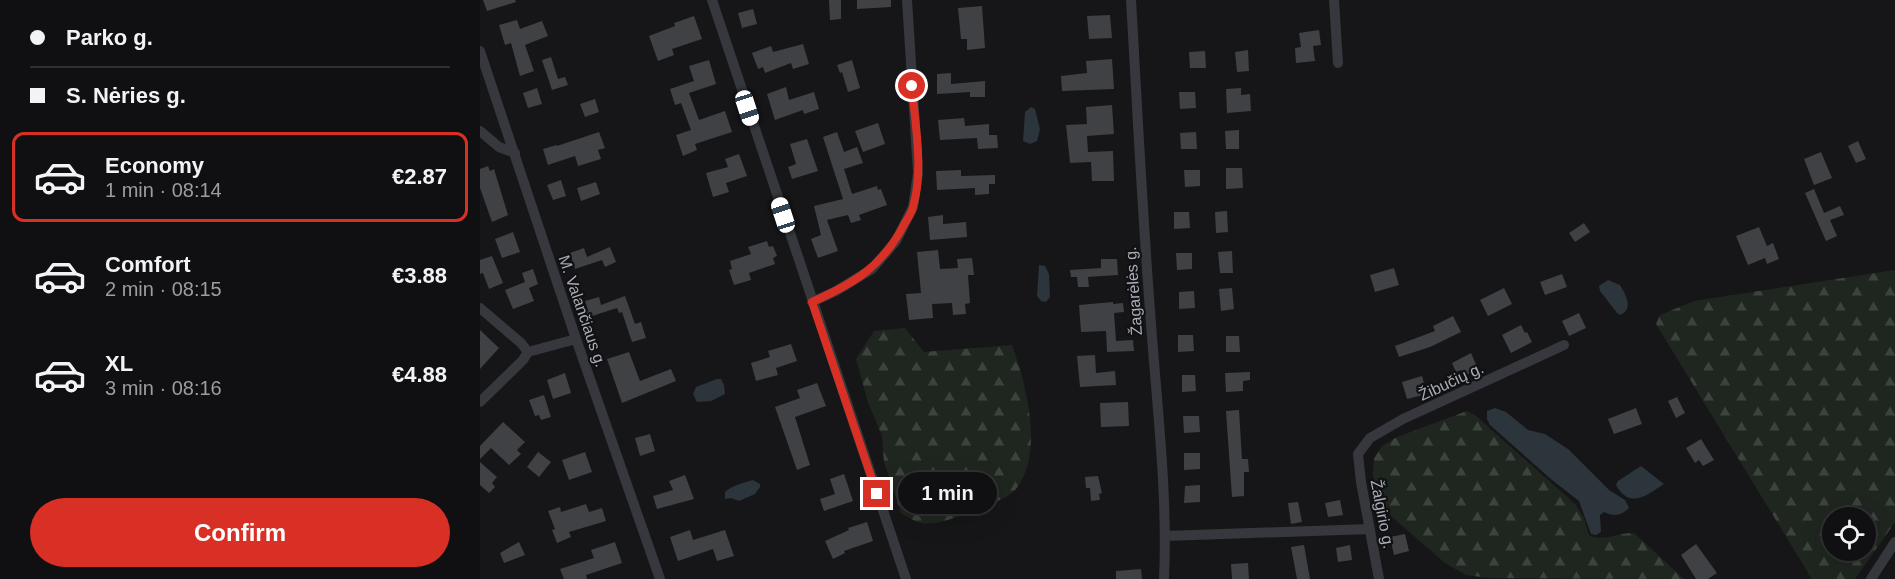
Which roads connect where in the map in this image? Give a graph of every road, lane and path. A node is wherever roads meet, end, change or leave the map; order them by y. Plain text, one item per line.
1 (712, 0) edge
2 (907, 0) edge
3 (1131, 0) edge
4 (1334, 0) edge
5 (480, 51) edge
6 (1338, 63) dead end
7 (480, 131) edge
8 (515, 153) junction
9 (812, 302) junction
10 (480, 308) edge
11 (576, 339) junction
12 (1564, 345) dead end
13 (528, 352) junction
14 (480, 402) edge
15 (1358, 454) joint
16 (1370, 530) junction
17 (1165, 536) junction
18 (1895, 542) edge
19 (660, 579) edge
20 (906, 579) edge
21 (1164, 579) edge
22 (1379, 579) edge
23 (1871, 579) edge

1 - 9 street
2 - 9 street
3 - 17 street, Žagarėlės g.
4 - 6 street
5 - 8 street, M. Valančiaus g.
7 - 8 street
8 - 11 street, M. Valančiaus g.
9 - 20 street
10 - 13 street
11 - 13 street
11 - 19 street, M. Valančiaus g.
12 - 15 street, Žibučių g.
13 - 14 street
15 - 16 street, Žalgirio g.
16 - 17 street
16 - 22 street, Žalgirio g.
17 - 21 street, Žagarėlės g.
18 - 23 street

